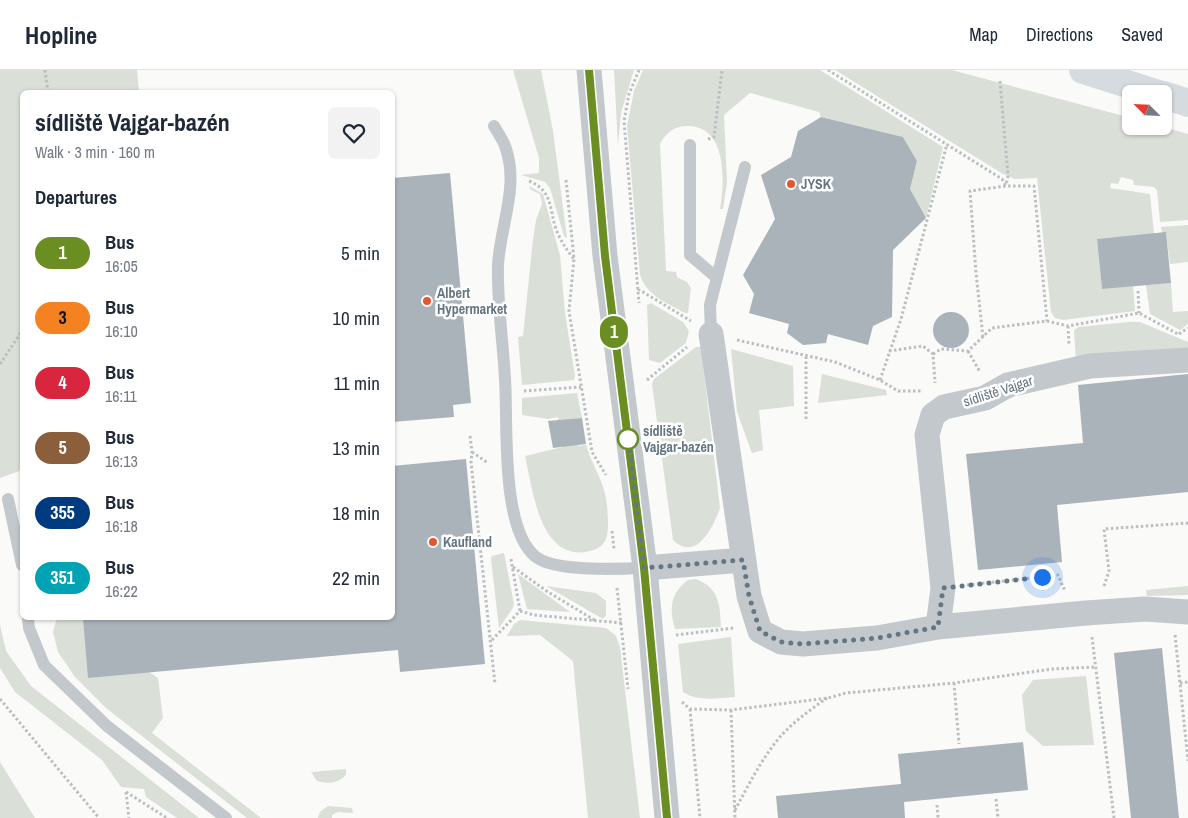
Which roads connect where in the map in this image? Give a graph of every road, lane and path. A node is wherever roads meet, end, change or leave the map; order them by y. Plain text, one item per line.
1 (45, 70) edge
2 (572, 70) edge
3 (589, 70) edge
4 (639, 70) edge
5 (722, 70) edge
6 (828, 70) edge
7 (1083, 70) edge
8 (1000, 81) dead end
9 (1130, 85) edge
10 (48, 90) edge
11 (1172, 98) edge
12 (1188, 103) edge
13 (592, 114) junction
14 (494, 126) dead end
15 (947, 144) junction
16 (690, 145) joint
17 (744, 168) dead end
18 (512, 178) junction
19 (566, 180) dead end
20 (1006, 186) junction
21 (634, 252) dead end
22 (574, 260) junction
23 (717, 278) junction
24 (638, 289) dead end
25 (1138, 292) dead end
26 (695, 313) dead end
27 (1139, 313) junction
28 (1047, 321) junction
29 (1068, 326) junction
30 (1188, 328) edge
31 (20, 334) edge
32 (983, 337) junction
33 (701, 338) junction
34 (1069, 350) dead end
35 (889, 351) junction
36 (968, 351) junction
37 (933, 354) junction
38 (806, 357) junction
39 (1188, 360) edge
40 (0, 364) edge
41 (982, 375) dead end
42 (647, 380) dead end
43 (880, 380) junction
44 (581, 387) junction
45 (926, 391) dead end
46 (506, 392) junction
47 (940, 399) junction
48 (806, 419) dead end
49 (470, 436) dead end
50 (607, 484) dead end
51 (8, 499) dead end
52 (612, 523) dead end
53 (1188, 523) edge
54 (20, 556) edge
55 (743, 560) junction
56 (644, 568) junction
57 (615, 569) junction
58 (943, 588) junction
59 (1103, 588) dead end
60 (520, 611) junction
61 (1188, 612) edge
62 (1086, 613) junction
63 (28, 620) edge
64 (598, 622) junction
65 (758, 625) junction
66 (938, 627) junction
67 (1175, 634) dead end
68 (670, 636) dead end
69 (491, 640) junction
70 (1095, 667) junction
71 (1188, 682) edge
72 (954, 683) junction
73 (1180, 683) junction
74 (495, 684) dead end
75 (828, 698) junction
76 (0, 699) edge
77 (732, 710) junction
78 (959, 744) dead end
79 (1188, 761) edge
80 (996, 799) dead end
81 (937, 805) dead end
82 (735, 810) junction
83 (99, 818) edge
84 (129, 818) edge
85 (167, 818) edge
86 (226, 818) edge
87 (667, 818) edge
88 (700, 818) edge
89 (735, 818) edge
90 (938, 818) edge
91 (998, 818) edge
92 (1114, 818) edge

1 - 10 path
2 - 13 street
3 - 13 street
4 - 21 path
5 - 16 path
6 - 15 path
7 - 9 main road
8 - 20 path
11 - 12 main road
13 - 56 street
14 - 18 lane
15 - 20 path
15 - 35 path
16 - 23 lane
17 - 23 lane
18 - 22 path
18 - 46 lane
19 - 22 path
20 - 28 path
20 - 32 path
22 - 44 path
23 - 33 lane
24 - 26 path
25 - 27 path
27 - 29 path
27 - 30 path
28 - 29 path
28 - 32 path
29 - 34 path
31 - 40 path
32 - 36 path
33 - 38 path
33 - 42 path
33 - 55 street
35 - 37 path
35 - 43 path
36 - 37 path
36 - 41 path
37 - 47 path
38 - 43 path
38 - 48 path
39 - 47 street, sídliště Vajgar
43 - 45 path
44 - 46 path
44 - 50 path
46 - 57 lane
47 - 58 street, sídliště Vajgar
49 - 69 path
51 - 54 lane
52 - 57 path
53 - 59 path
55 - 56 street
55 - 65 street
56 - 57 lane
56 - 87 street
57 - 64 path
58 - 62 path
58 - 66 street, sídliště Vajgar
60 - 64 path
60 - 64 path
60 - 69 path
61 - 62 street
62 - 66 street
62 - 70 path
63 - 86 lane
65 - 66 street
65 - 68 path
67 - 73 path
69 - 74 path
70 - 72 path
70 - 92 path
71 - 73 path
72 - 75 path
72 - 78 path
73 - 79 path
75 - 77 path
75 - 82 path
76 - 83 path
77 - 82 path
77 - 88 path
80 - 91 path
81 - 90 path
82 - 89 path
84 - 85 path

